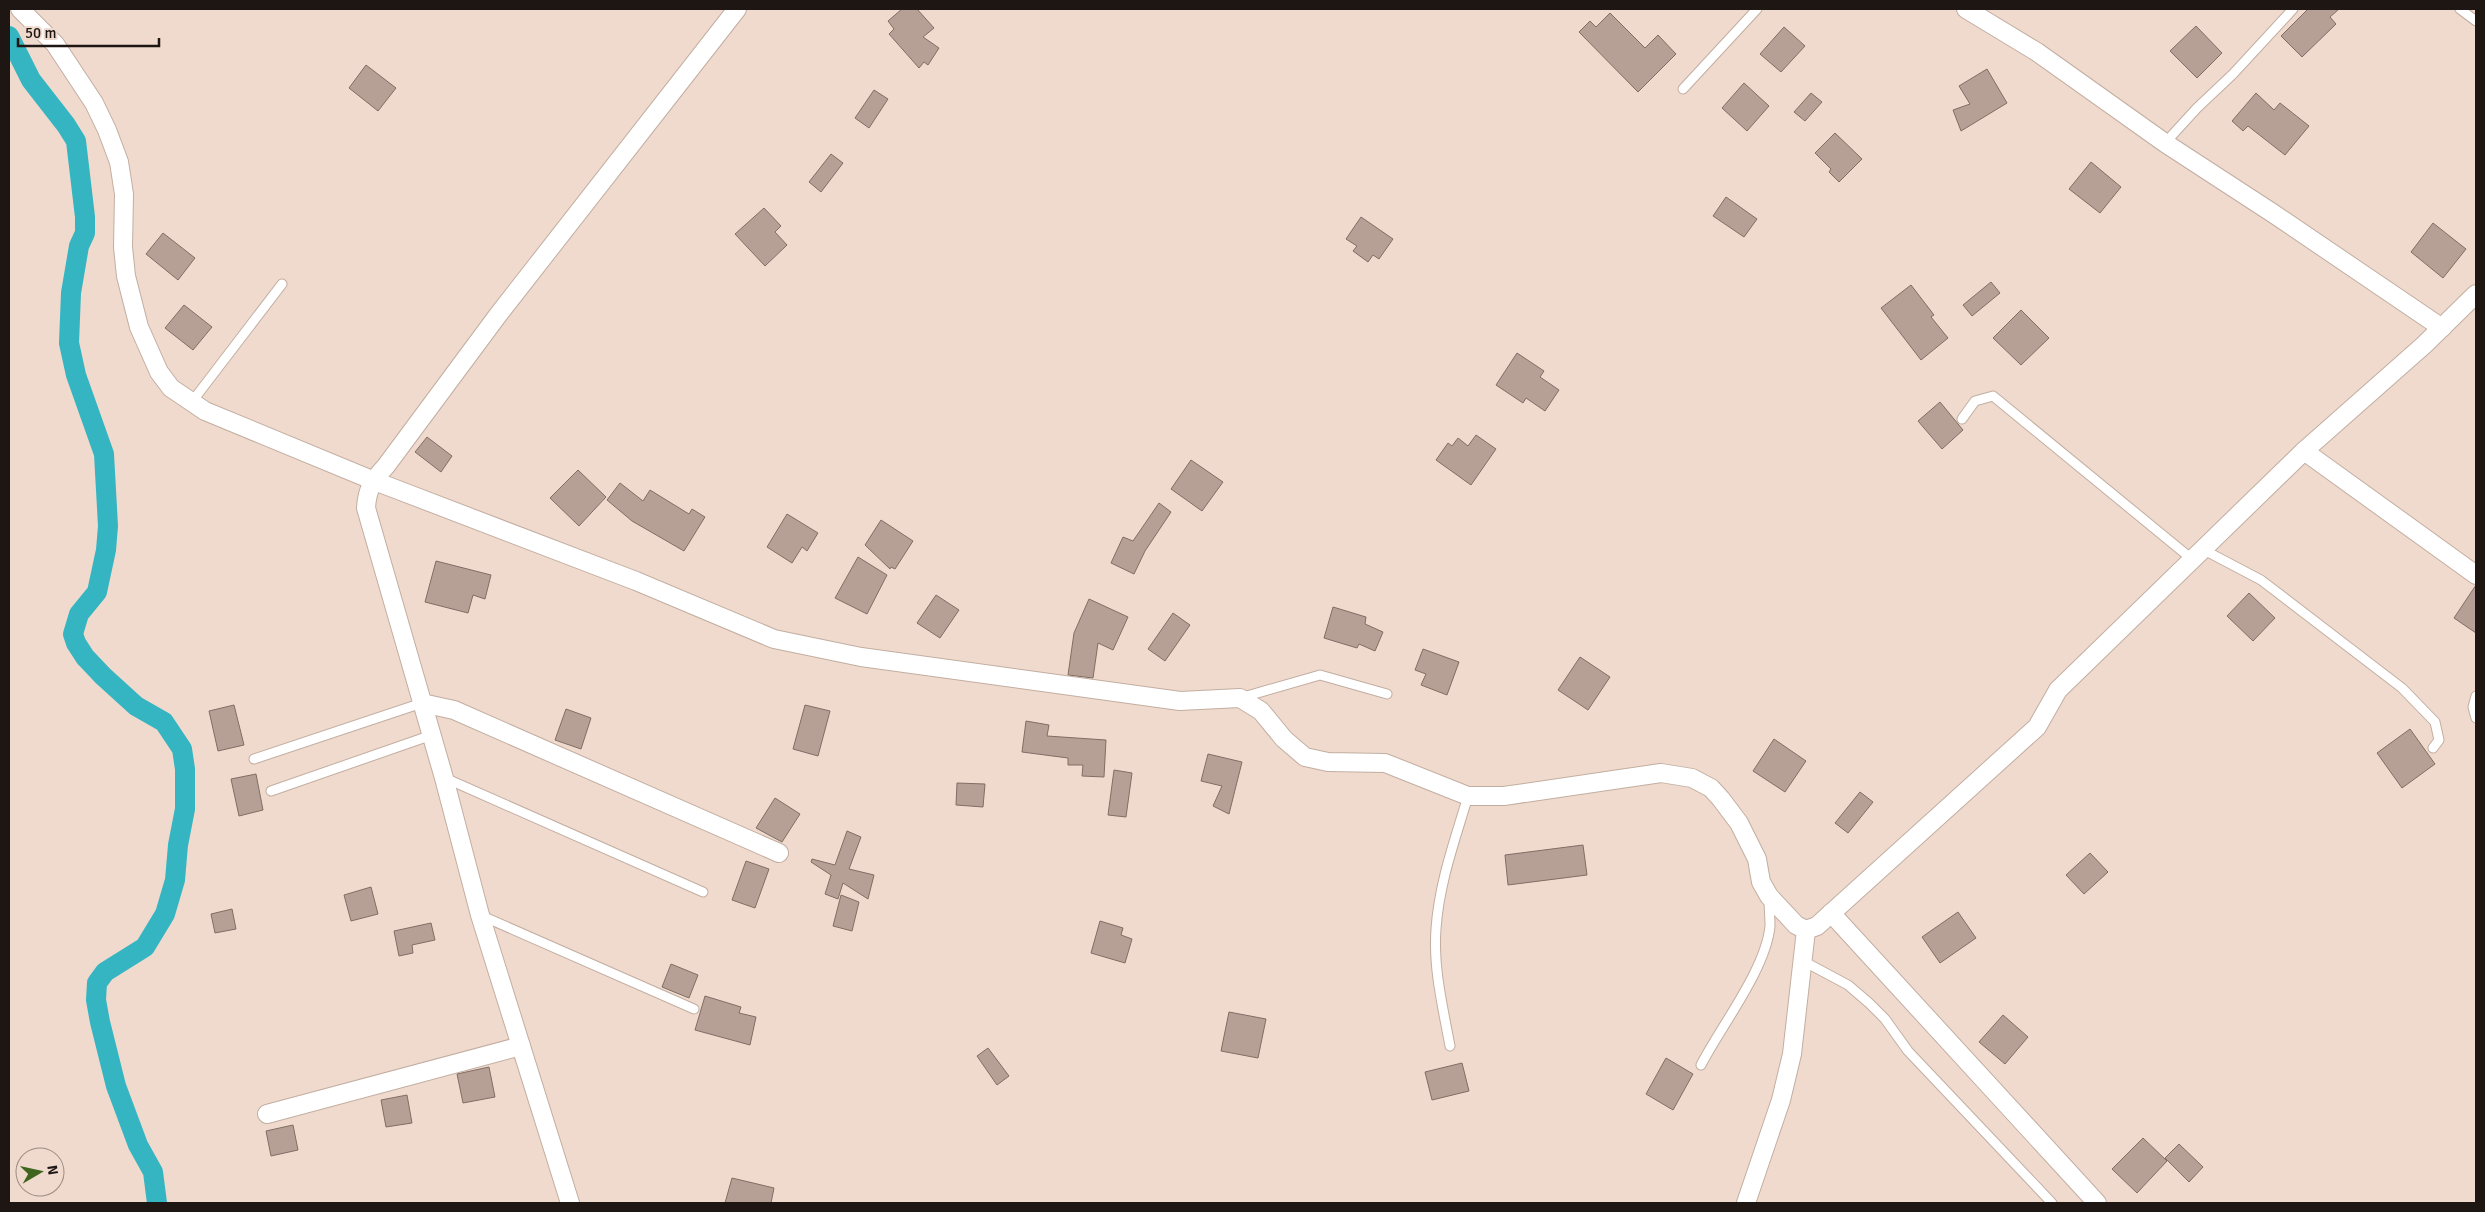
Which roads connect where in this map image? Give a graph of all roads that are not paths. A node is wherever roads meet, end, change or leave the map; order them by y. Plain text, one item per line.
1 (20, 9) edge
2 (737, 9) edge
3 (1757, 9) edge
4 (1966, 9) edge
5 (2293, 9) edge
6 (2460, 9) edge
7 (2476, 21) edge
8 (1683, 89) dead end
9 (2165, 143) junction
10 (282, 284) dead end
11 (2476, 294) edge
12 (2442, 328) junction
13 (191, 403) junction
14 (1962, 419) dead end
15 (2304, 452) junction
16 (372, 480) junction
17 (2198, 555) junction
18 (2476, 574) edge
19 (1387, 694) dead end
20 (2476, 696) edge
21 (1240, 698) junction
22 (422, 702) junction
23 (2476, 718) edge
24 (432, 735) junction
25 (2433, 748) dead end
26 (254, 759) dead end
27 (444, 778) junction
28 (271, 791) dead end
29 (1468, 796) junction
30 (779, 853) dead end
31 (703, 892) dead end
32 (1769, 896) junction
33 (1831, 913) junction
34 (480, 915) junction
35 (1806, 930) junction
36 (1803, 961) junction
37 (694, 1009) dead end
38 (521, 1046) junction
39 (1450, 1046) dead end
40 (1701, 1065) dead end
41 (268, 1114) dead end
42 (570, 1203) edge
43 (1746, 1203) edge
44 (2052, 1203) edge
45 (2097, 1203) edge

1 - 13 street
2 - 16 street
3 - 8 lane
4 - 9 street
5 - 9 lane
6 - 7 lane
9 - 12 street
10 - 13 lane
11 - 12 street
12 - 15 street
13 - 16 street
14 - 17 lane
15 - 17 street
15 - 18 street
16 - 21 street
16 - 22 street
17 - 25 lane
17 - 33 street
19 - 21 lane
20 - 23 lane
21 - 29 street
22 - 24 street
22 - 26 lane
22 - 30 street
24 - 27 street
24 - 28 lane
27 - 31 lane
27 - 34 street
29 - 32 street
29 - 39 lane
32 - 35 street
32 - 40 lane
33 - 35 street
33 - 45 street
34 - 37 lane
34 - 38 street
35 - 36 street
36 - 43 street
36 - 44 lane
38 - 41 street
38 - 42 street

